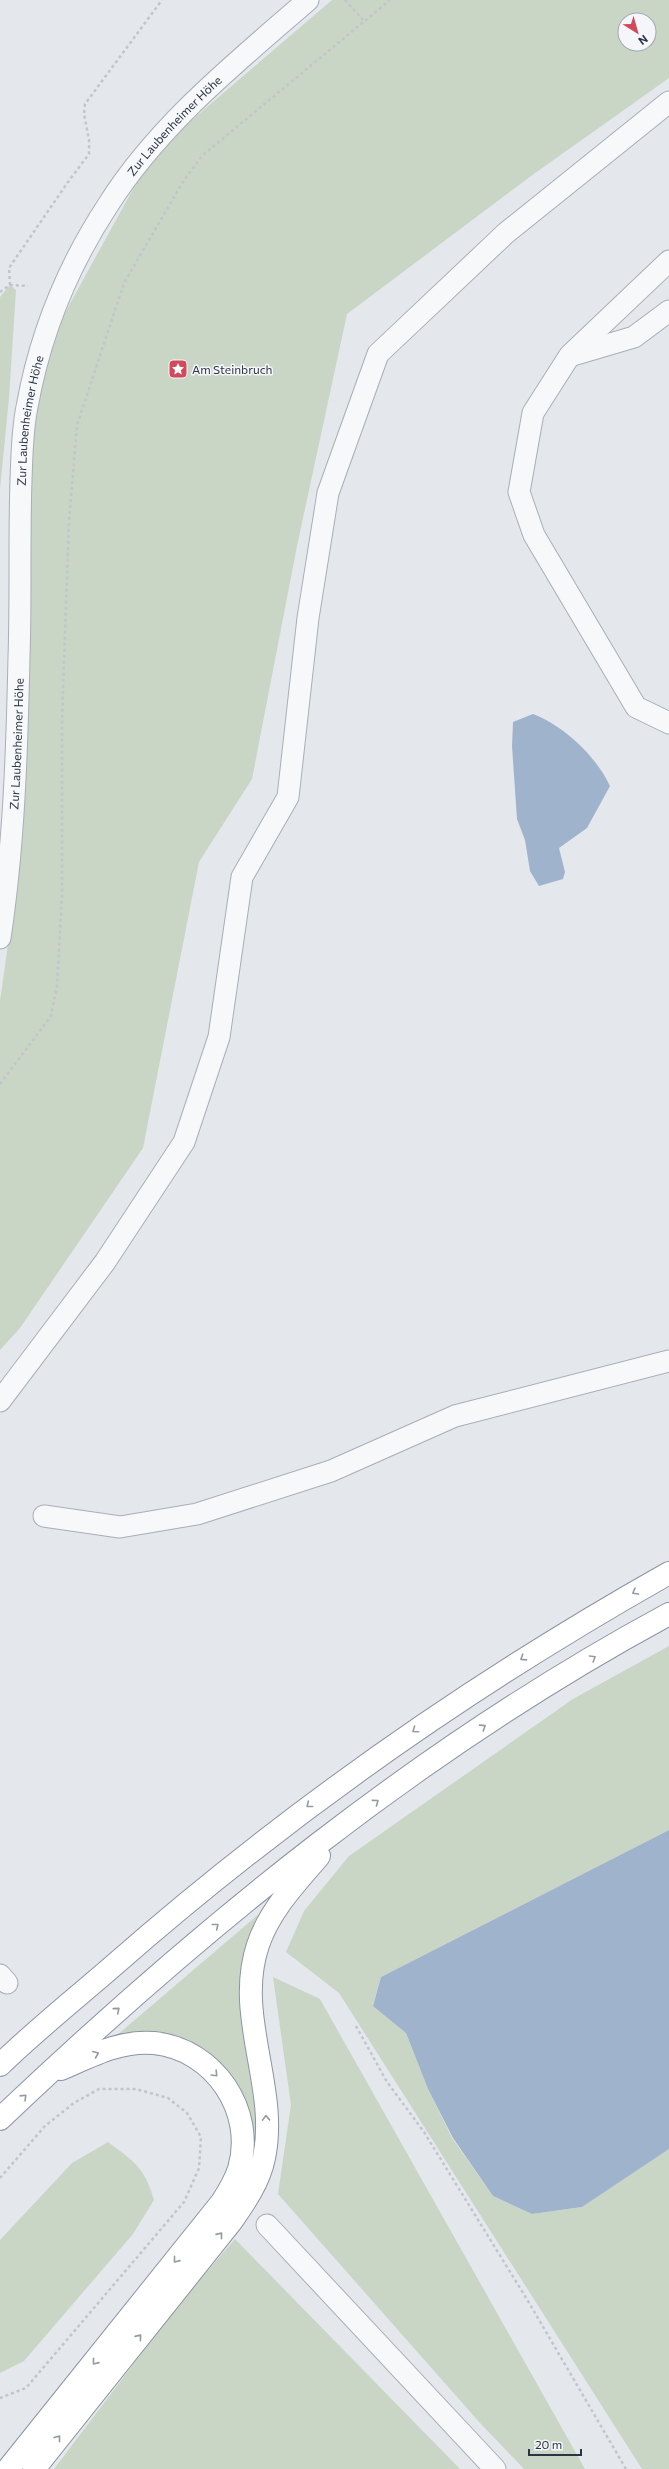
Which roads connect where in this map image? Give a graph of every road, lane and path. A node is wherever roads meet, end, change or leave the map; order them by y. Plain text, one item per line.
1 (162, 0) edge
2 (345, 0) edge
3 (390, 0) edge
4 (305, 1) edge
5 (365, 22) junction
6 (669, 88) edge
7 (669, 102) edge
8 (637, 127) junction
9 (669, 262) edge
10 (10, 285) junction
11 (28, 286) dead end
12 (0, 292) edge
13 (669, 311) edge
14 (570, 355) junction
15 (669, 723) edge
16 (0, 938) edge
17 (0, 1084) edge
18 (669, 1361) edge
19 (0, 1400) edge
20 (44, 1516) dead end
21 (669, 1573) edge
22 (669, 1614) edge
23 (345, 1825) junction
24 (356, 2026) dead end
25 (2, 2062) edge
26 (47, 2074) junction
27 (0, 2119) edge
28 (0, 2178) edge
29 (267, 2224) dead end
30 (0, 2398) edge
31 (8, 2469) edge
32 (34, 2469) edge
33 (495, 2469) edge
34 (626, 2469) edge

1 - 10 path
2 - 5 path
3 - 5 path
4 - 16 street, Zur Laubenheimer Höhe
5 - 17 path
6 - 8 street
7 - 8 street
8 - 19 street
9 - 14 street
10 - 11 path
10 - 12 path
13 - 14 street
14 - 15 street
18 - 20 street
21 -> 25 highway
23 -> 22 highway
26 -> 23 highway
32 -> 23 highway
24 - 34 path
27 -> 26 highway
26 -> 31 highway
28 - 30 path
29 - 33 street

